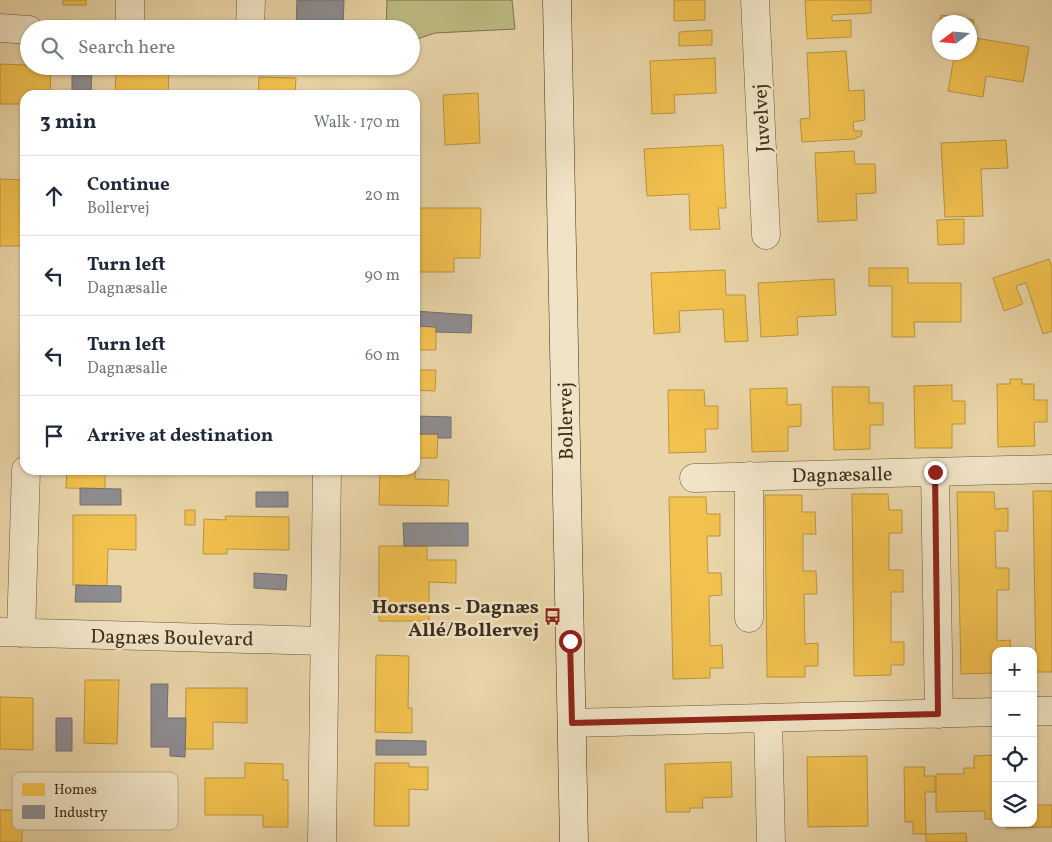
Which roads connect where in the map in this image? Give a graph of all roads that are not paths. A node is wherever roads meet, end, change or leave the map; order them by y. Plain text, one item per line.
1 (130, 0) edge
2 (251, 0) edge
3 (556, 0) edge
4 (755, 0) edge
5 (130, 20) edge
6 (250, 20) edge
7 (0, 28) edge
8 (20, 29) edge
9 (766, 235) dead end
10 (1052, 469) edge
11 (935, 472) junction
12 (26, 475) edge
13 (327, 475) edge
14 (749, 476) junction
15 (694, 478) dead end
16 (749, 618) dead end
17 (11, 633) edge
18 (323, 641) junction
19 (1052, 711) edge
20 (992, 712) edge
21 (1037, 712) edge
22 (938, 714) junction
23 (768, 718) junction
24 (572, 723) junction
25 (322, 842) edge
26 (574, 842) edge
27 (771, 842) edge

1 - 5 street
2 - 6 street
3 - 24 street, Bollervej
4 - 9 street, Juvelvej
7 - 8 street
10 - 11 street, Dagnæsalle
11 - 14 street, Dagnæsalle
11 - 22 street
12 - 17 street, Dagnæs Boulevard
13 - 18 street
14 - 15 street, Dagnæsalle
14 - 16 street
17 - 18 street, Dagnæs Boulevard
18 - 25 street
19 - 21 street
20 - 22 street
22 - 23 street
23 - 24 street
23 - 27 street
24 - 26 street, Bollervej

